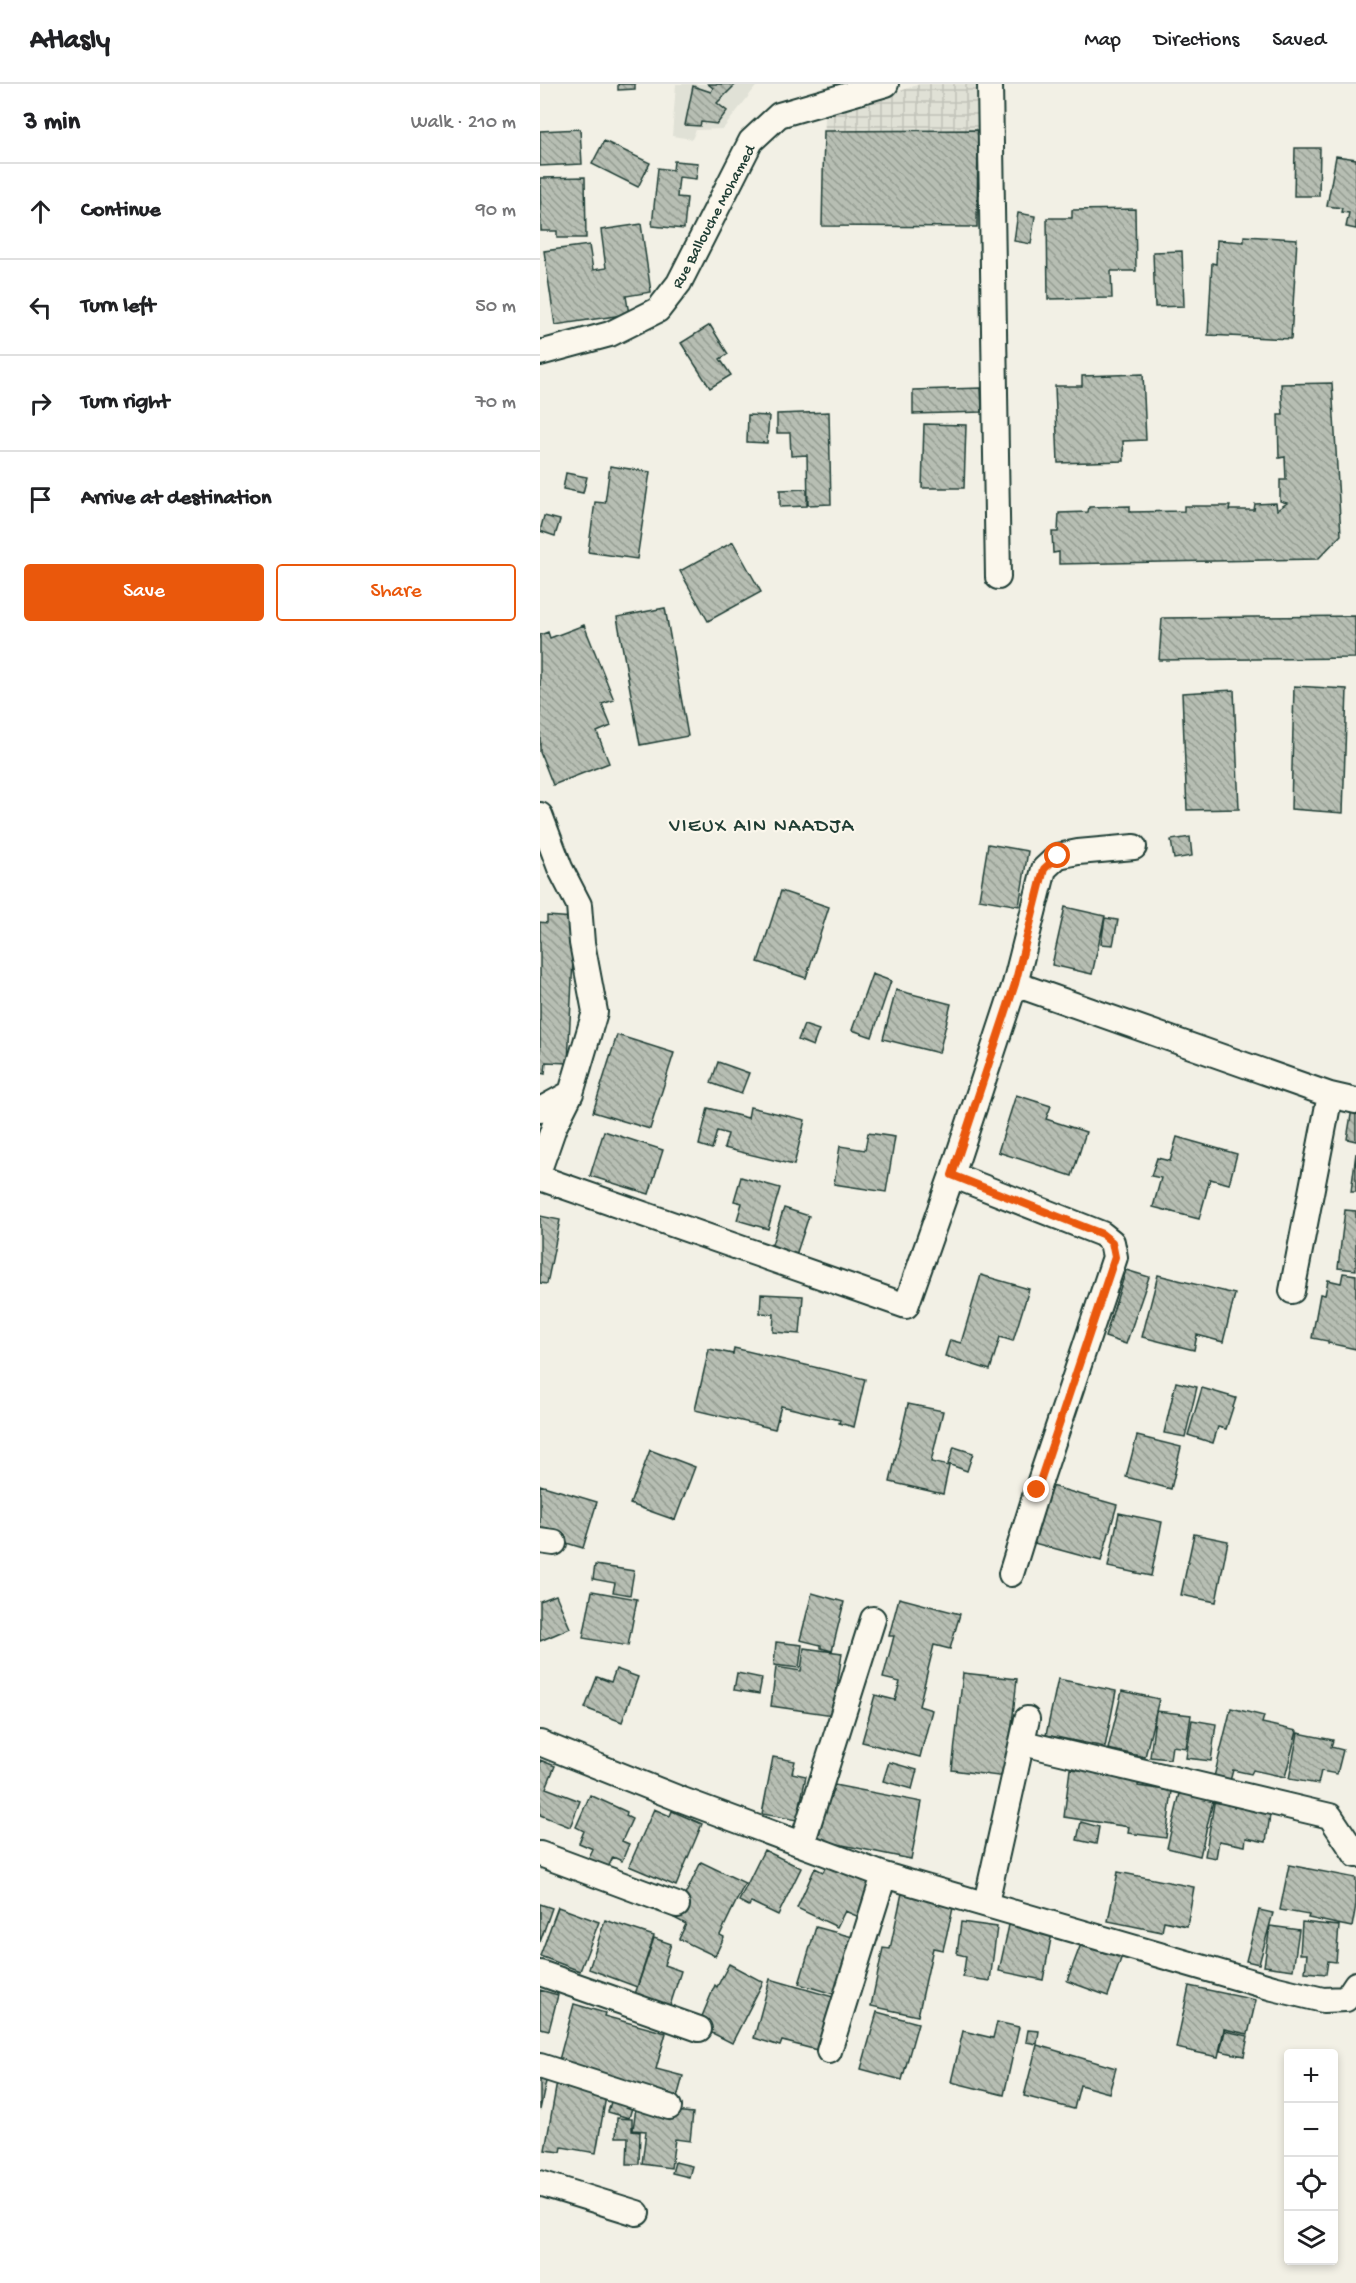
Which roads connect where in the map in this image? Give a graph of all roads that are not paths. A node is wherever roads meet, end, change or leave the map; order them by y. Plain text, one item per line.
1 (886, 84) edge
2 (990, 84) edge
3 (820, 94) edge
4 (540, 353) edge
5 (998, 577) dead end
6 (540, 815) edge
7 (1134, 847) dead end
8 (1015, 984) junction
9 (571, 1092) junction
10 (1330, 1095) junction
11 (1356, 1101) edge
12 (540, 1110) edge
13 (540, 1167) edge
14 (952, 1175) junction
15 (540, 1178) edge
16 (1292, 1291) dead end
17 (1011, 1574) dead end
18 (873, 1619) dead end
19 (1027, 1719) dead end
20 (540, 1743) edge
21 (1023, 1743) junction
22 (802, 1844) junction
23 (540, 1854) edge
24 (1356, 1855) edge
25 (884, 1875) junction
26 (986, 1903) junction
27 (677, 1905) dead end
28 (540, 1973) edge
29 (1356, 1984) edge
30 (699, 2029) dead end
31 (829, 2051) dead end
32 (540, 2066) edge
33 (669, 2107) dead end
34 (540, 2183) edge
35 (636, 2213) dead end

1 - 3 street, Rue Ballouche Mohamed
2 - 5 street
3 - 4 street, Rue Ballouche Mohamed
6 - 9 street
7 - 8 street
8 - 10 street
8 - 14 street
9 - 12 street
9 - 13 street
10 - 11 street
10 - 16 street
14 - 15 street
14 - 17 street
18 - 22 street
19 - 21 street
20 - 22 street
21 - 24 street
21 - 26 street
22 - 25 street
23 - 27 street
25 - 26 street
25 - 31 street
26 - 29 street
28 - 30 street
32 - 33 street
34 - 35 street

